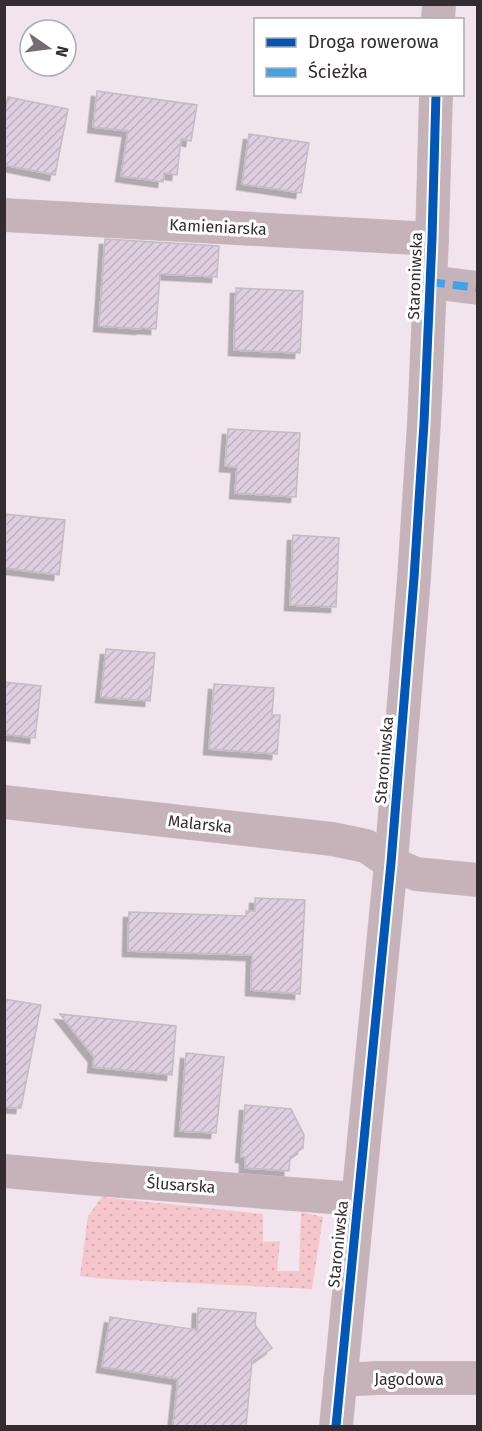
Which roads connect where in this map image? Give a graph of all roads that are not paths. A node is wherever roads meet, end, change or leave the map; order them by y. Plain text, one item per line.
1 (436, 96) edge
2 (4, 215) edge
3 (432, 239) junction
4 (430, 282) junction
5 (477, 288) edge
6 (4, 802) edge
7 (391, 862) junction
8 (477, 880) edge
9 (4, 1170) edge
10 (358, 1199) junction
11 (477, 1378) edge
12 (340, 1380) junction
13 (336, 1426) edge

1 - 3 street, Staroniwska
2 - 3 street, Kamieniarska
3 - 4 street, Staroniwska
4 - 5 street
4 - 7 street, Staroniwska
6 - 7 street, Malarska
7 - 8 street, Malarska
7 - 10 street, Staroniwska
9 - 10 street, Ślusarska
10 - 12 street, Staroniwska
11 - 12 street, Jagodowa
12 - 13 street, Staroniwska

